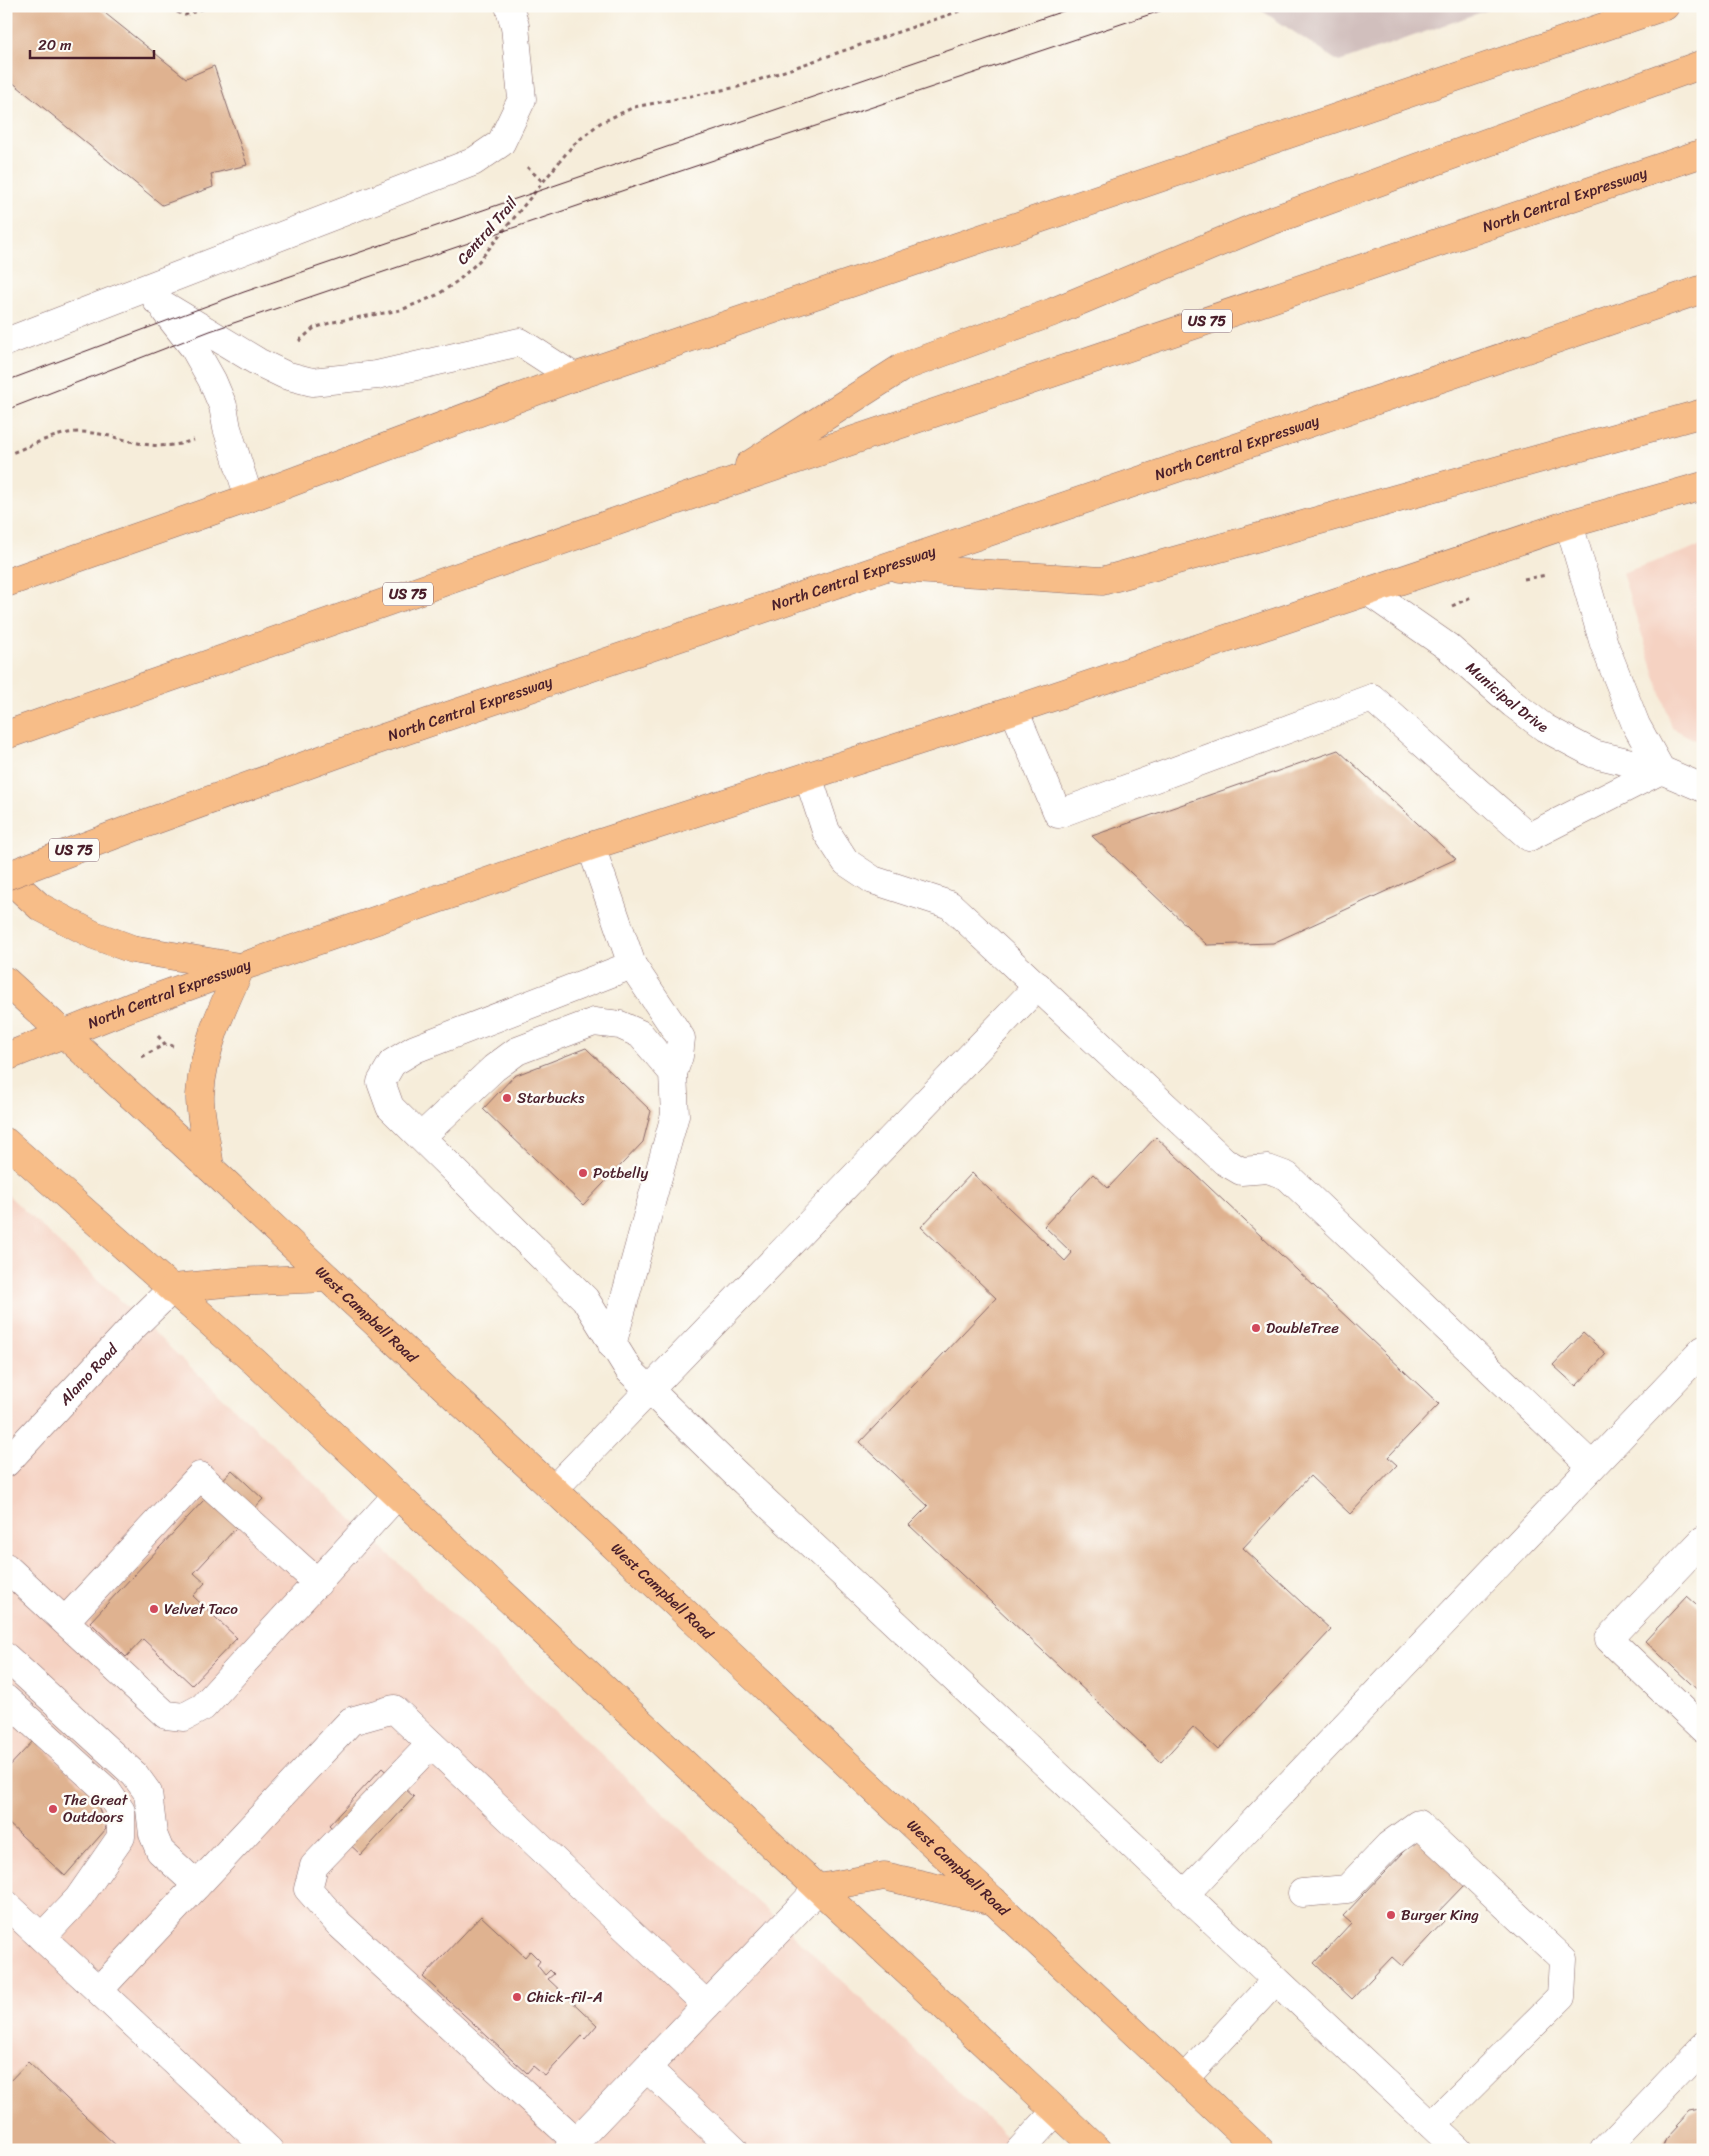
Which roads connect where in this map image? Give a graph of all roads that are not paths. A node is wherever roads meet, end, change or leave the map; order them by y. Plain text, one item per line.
1 (508, 6) edge
2 (1665, 6) edge
3 (1703, 64) edge
4 (1703, 153) edge
5 (1703, 289) edge
6 (6, 342) edge
7 (574, 377) junction
8 (1703, 413) edge
9 (1703, 486) edge
10 (712, 488) junction
11 (249, 498) junction
12 (1568, 524) junction
13 (885, 567) junction
14 (6, 583) edge
15 (1369, 592) junction
16 (1014, 710) junction
17 (6, 735) edge
18 (1661, 770) junction
19 (808, 776) junction
20 (1703, 788) edge
21 (591, 846) junction
22 (6, 876) edge
23 (632, 965) junction
24 (241, 967) junction
25 (6, 981) edge
26 (1038, 986) junction
27 (64, 1034) junction
28 (6, 1058) edge
29 (672, 1073) junction
30 (421, 1137) junction
31 (6, 1142) edge
32 (210, 1168) junction
33 (328, 1278) junction
34 (173, 1288) junction
35 (612, 1345) junction
36 (1703, 1350) edge
37 (649, 1389) junction
38 (7, 1462) edge
39 (1592, 1466) junction
40 (554, 1490) junction
41 (396, 1495) junction
42 (1698, 1555) edge
43 (6, 1567) edge
44 (318, 1583) junction
45 (65, 1621) junction
46 (6, 1657) edge
47 (6, 1698) edge
48 (1703, 1729) edge
49 (431, 1744) junction
50 (197, 1885) junction
51 (819, 1888) junction
52 (1302, 1893) dead end
53 (1186, 1894) junction
54 (996, 1902) junction
55 (6, 1904) edge
56 (42, 1937) junction
57 (1276, 1980) junction
58 (100, 1990) junction
59 (707, 2005) junction
60 (1703, 2047) edge
61 (647, 2068) junction
62 (1184, 2079) junction
63 (1056, 2111) junction
64 (1432, 2125) junction
65 (572, 2146) edge
66 (269, 2150) edge
67 (734, 2150) edge
68 (1020, 2150) edge
69 (1098, 2150) edge
70 (1260, 2150) edge
71 (1458, 2150) edge
72 (1605, 2150) edge

1 - 6 street
2 - 7 main road
3 - 10 main road
4 - 10 main road, North Central Expressway / US 75
5 - 13 main road, North Central Expressway / US 75
7 - 11 main road
7 - 11 street
8 - 13 main road
9 - 12 main road, North Central Expressway
10 - 17 main road, North Central Expressway / US 75
11 - 14 main road
12 - 15 main road, North Central Expressway
12 - 18 street
13 - 22 main road, North Central Expressway / US 75, bridge
15 - 16 main road, North Central Expressway
15 - 18 street, Municipal Drive
16 - 18 street
16 - 19 main road, North Central Expressway
18 - 20 street, Municipal Drive
19 - 21 main road, North Central Expressway
19 - 26 street
21 - 23 street
21 - 24 main road, North Central Expressway
22 - 24 main road
23 - 29 street
23 - 30 street
24 - 27 main road, North Central Expressway
24 - 32 main road
25 - 27 main road, West Campbell Road
26 - 37 street
26 - 39 street
27 - 28 main road, North Central Expressway
27 - 32 main road, West Campbell Road
29 - 30 street
29 - 35 street
30 - 35 street
31 - 34 main road
32 - 33 main road, West Campbell Road
33 - 34 main road
33 - 40 main road, West Campbell Road
34 - 38 street, Alamo Road
34 - 41 main road
35 - 37 street
36 - 39 street
37 - 40 street
37 - 53 street
39 - 53 street
40 - 54 main road, West Campbell Road
41 - 44 street
41 - 51 main road
42 - 48 street
43 - 45 street
44 - 45 street
44 - 45 street
46 - 50 street
47 - 56 street
49 - 50 street
49 - 59 street
49 - 65 street
50 - 58 street
51 - 54 main road
51 - 59 street
51 - 63 main road
52 - 64 street
53 - 57 street
54 - 62 main road, West Campbell Road
55 - 56 street
56 - 58 street
57 - 62 street
57 - 64 street
58 - 66 street
59 - 61 street
60 - 72 street
61 - 65 street
61 - 67 street
62 - 70 main road, West Campbell Road
63 - 68 street
63 - 69 main road
64 - 71 street

